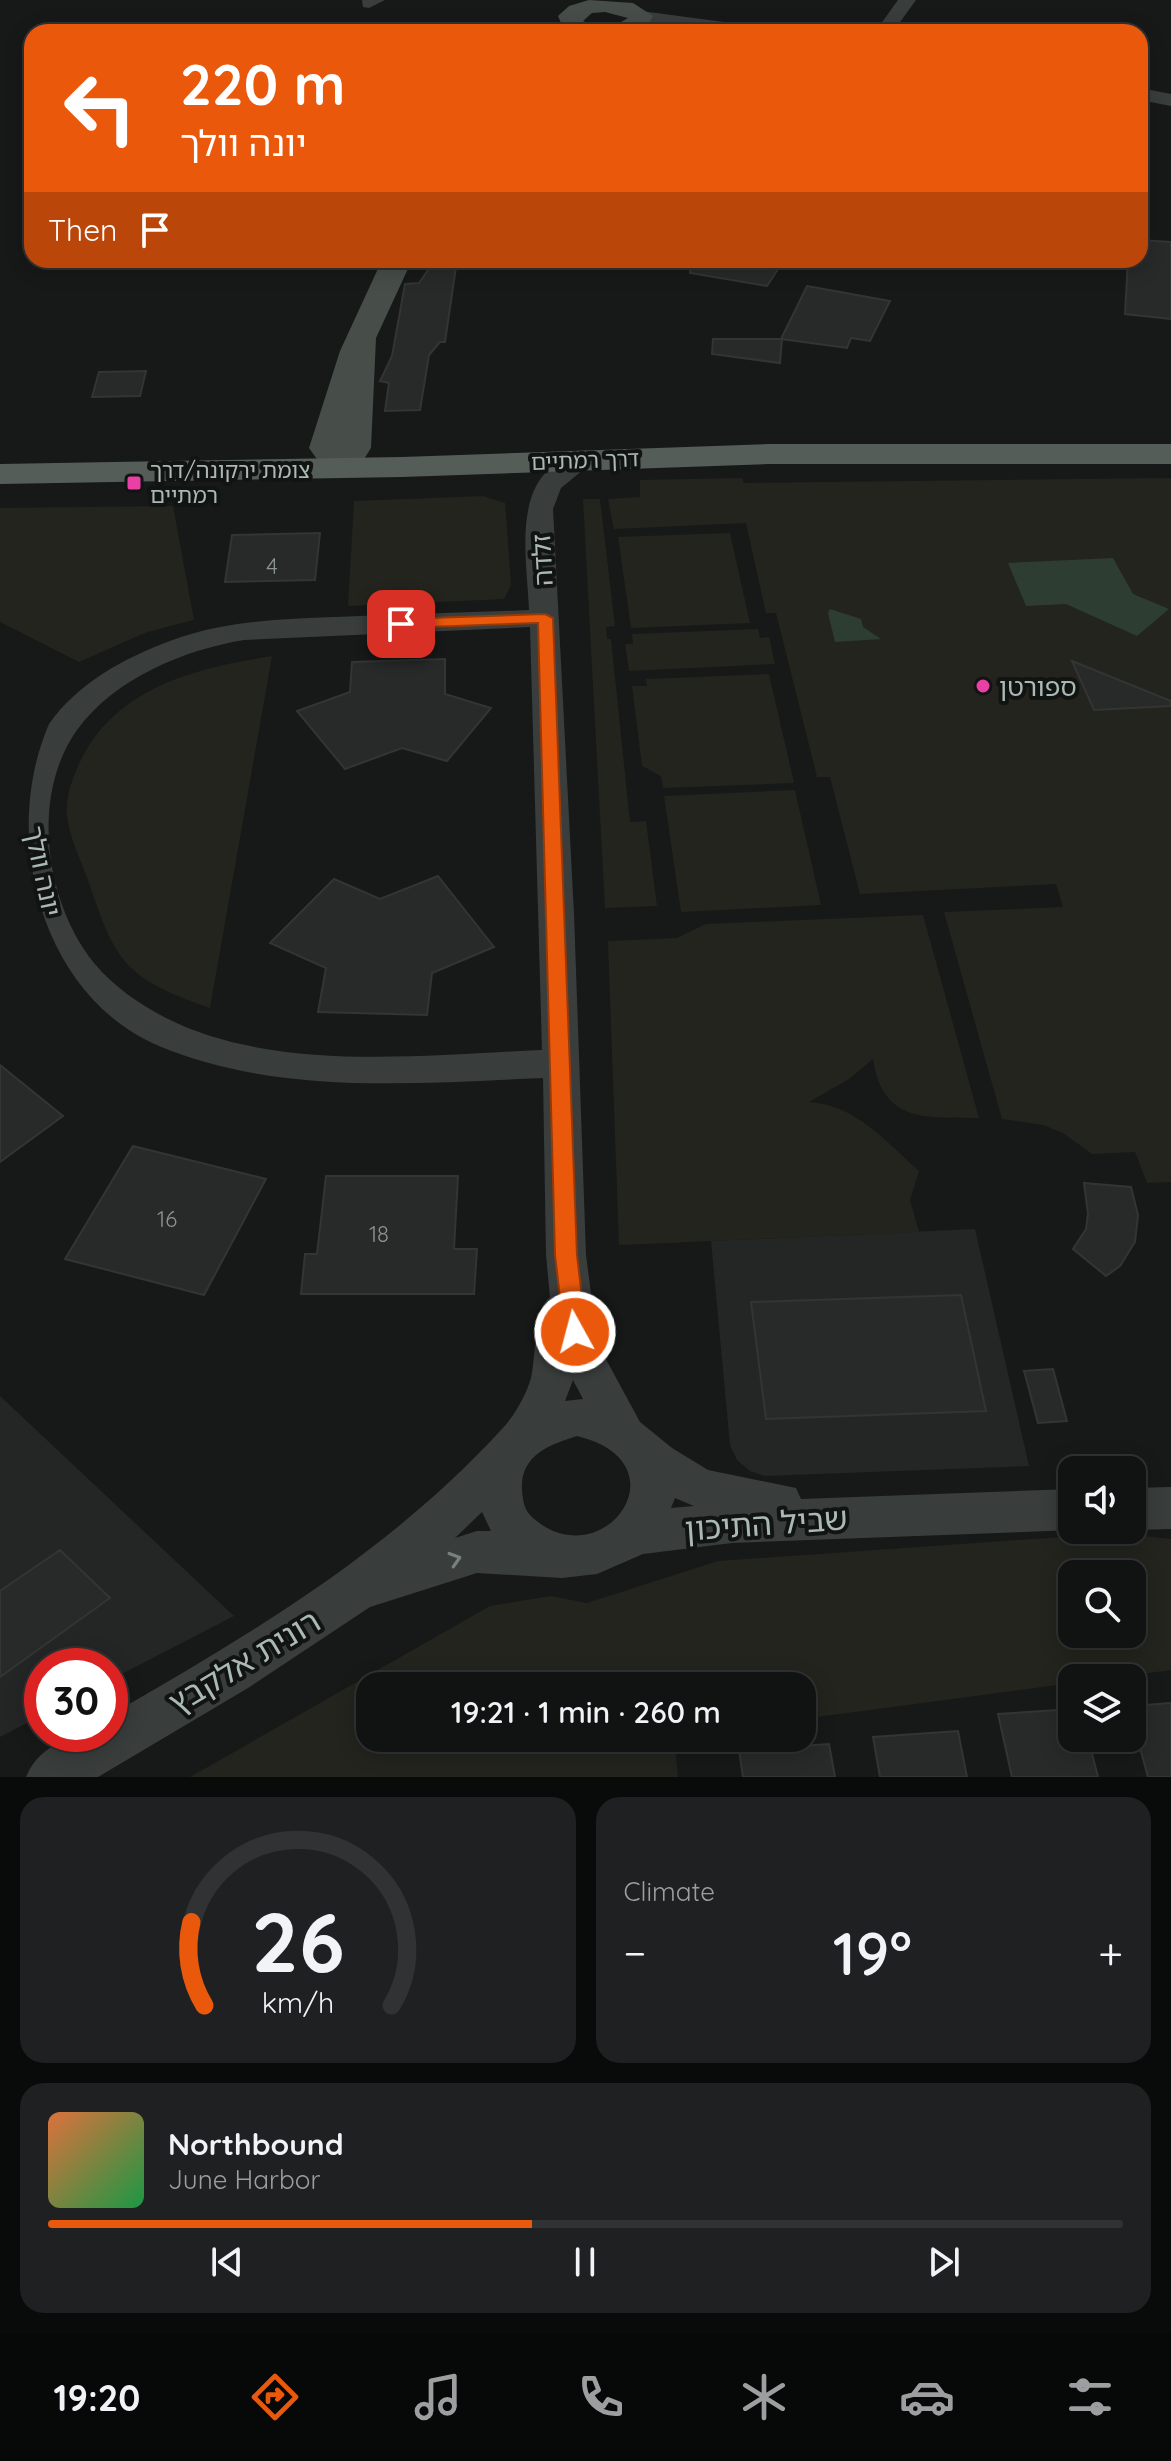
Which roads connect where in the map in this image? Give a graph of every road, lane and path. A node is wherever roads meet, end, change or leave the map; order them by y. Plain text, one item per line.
1 (550, 0) edge
2 (907, 0) edge
3 (641, 16) junction
4 (587, 24) edge
5 (592, 24) edge
6 (637, 24) edge
7 (698, 24) edge
8 (890, 24) edge
9 (1148, 96) edge
10 (1171, 100) edge
11 (394, 268) edge
12 (1171, 431) edge
13 (0, 454) edge
14 (1171, 454) edge
15 (341, 455) junction
16 (582, 460) junction
17 (0, 474) edge
18 (545, 618) junction
19 (562, 1063) junction
20 (566, 1255) junction
21 (632, 1440) junction
22 (508, 1451) junction
23 (1171, 1508) edge
24 (1146, 1509) edge
25 (1058, 1510) edge
26 (900, 1514) junction
27 (632, 1534) junction
28 (560, 1556) junction
29 (355, 1594) junction
30 (51, 1777) edge

1 - 4 street
2 - 8 street
3 - 5 street
3 - 6 street
3 - 7 street
9 - 10 street
11 - 15 street
12 - 15 main road, דרך רמתיים
13 - 15 main road, דרך רמתיים
14 - 16 main road, דרך רמתיים
15 - 16 main road, דרך רמתיים
15 - 17 main road, דרך רמתיים
16 - 18 street, זלדה
18 - 19 street, זלדה
18 - 19 street, יונה וולך
19 - 20 street, זלדה
20 - 21 street, זלדה
20 - 22 street, זלדה
21 - 22 street
21 - 26 street, שביל התיכון
21 - 27 street
22 - 28 street
22 - 29 street, רונית אלקבץ
23 - 24 street
25 - 26 street, שביל התיכון
26 - 27 street, שביל התיכון
27 - 28 street
29 -> 28 street, רונית אלקבץ
29 - 30 street, רונית אלקבץ

